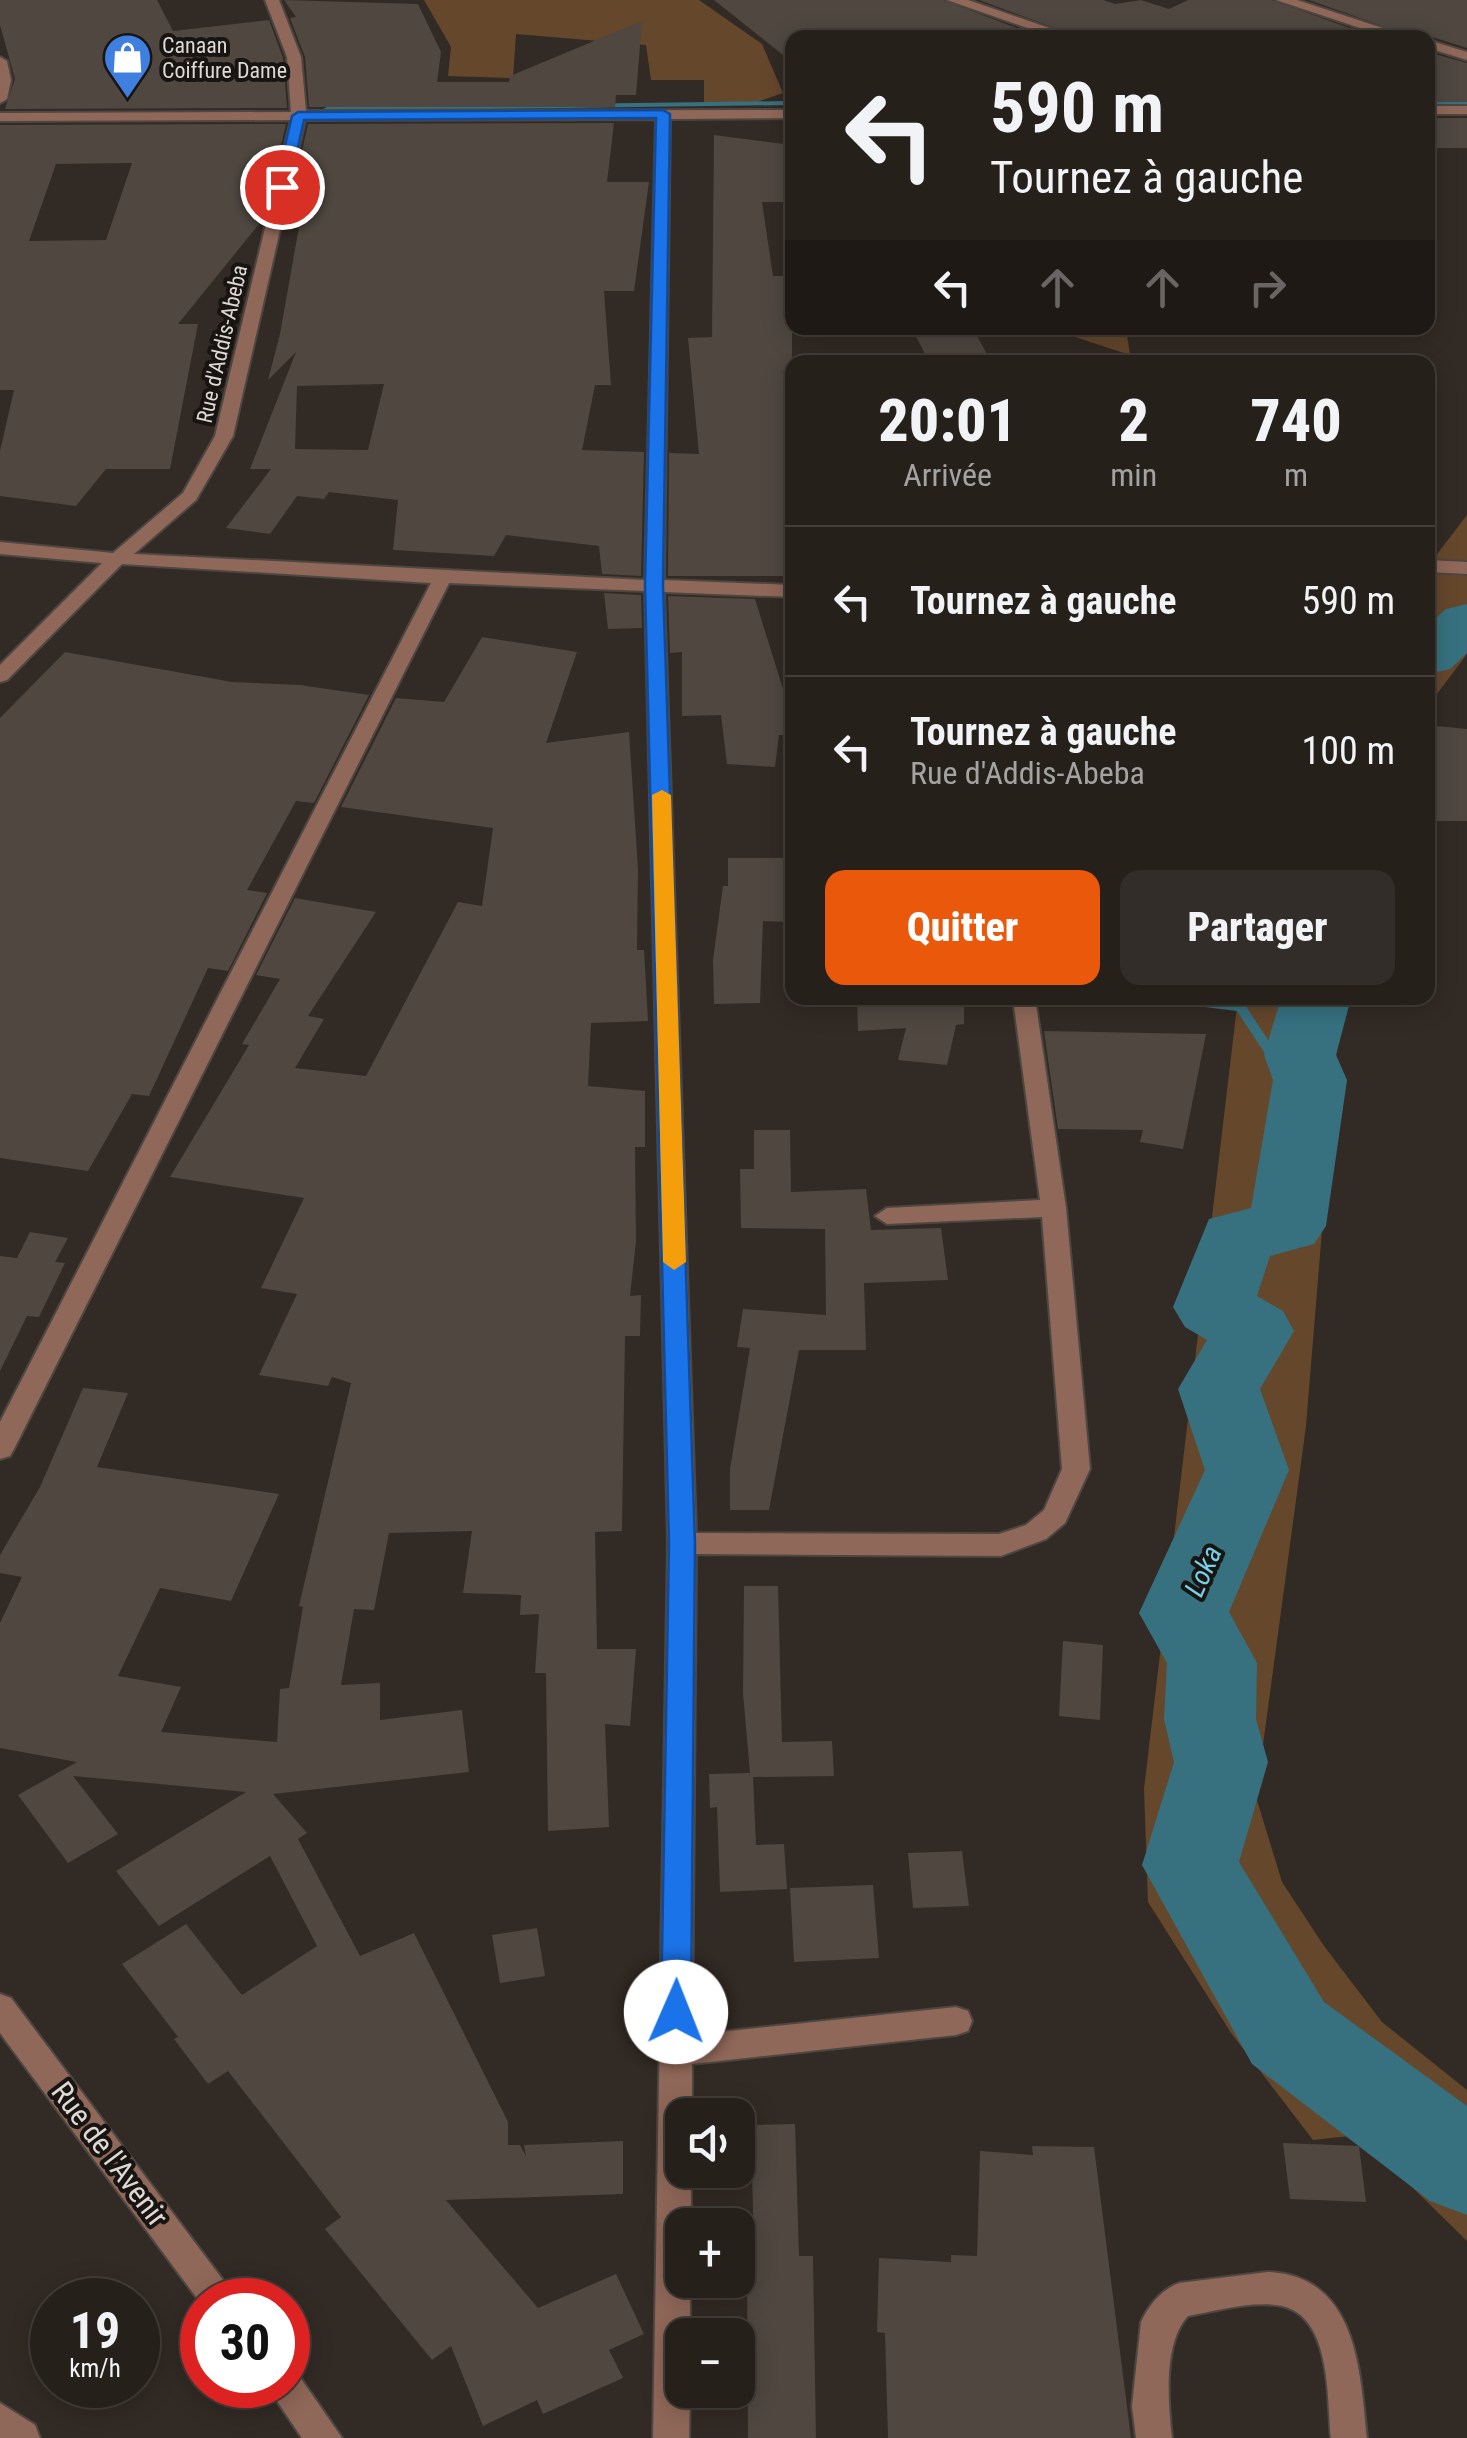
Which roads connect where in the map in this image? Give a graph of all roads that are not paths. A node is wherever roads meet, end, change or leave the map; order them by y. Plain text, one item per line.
1 (272, 0) edge
2 (954, 0) edge
3 (1283, 0) edge
4 (1046, 30) edge
5 (1380, 30) edge
6 (1435, 46) edge
7 (1467, 56) edge
8 (0, 61) edge
9 (0, 99) edge
10 (1435, 110) edge
11 (1467, 110) edge
12 (663, 114) junction
13 (785, 114) edge
14 (298, 116) junction
15 (0, 117) edge
16 (0, 548) edge
17 (116, 560) junction
18 (1435, 566) edge
19 (1467, 568) edge
20 (442, 579) junction
21 (654, 585) junction
22 (785, 591) edge
23 (0, 676) edge
24 (1025, 1005) edge
25 (1054, 1208) junction
26 (887, 1216) dead end
27 (0, 1449) edge
28 (682, 1543) junction
29 (0, 2008) edge
30 (956, 2021) dead end
31 (676, 2051) junction
32 (203, 2278) edge
33 (301, 2408) edge
34 (0, 2421) edge
35 (22, 2438) edge
36 (324, 2438) edge
37 (670, 2438) edge
38 (1154, 2438) edge
39 (1349, 2438) edge

1 - 14 street, Rue d'Addis-Abeba
2 - 4 street
3 - 5 street
6 - 7 street
8 - 9 street
10 - 11 street
12 - 13 street
12 - 14 street
12 - 21 street
14 - 15 street
14 - 17 street, Rue d'Addis-Abeba
16 - 17 street
17 - 20 street
17 - 23 street, Rue d'Addis-Abeba
18 - 19 street
20 - 21 street
20 - 27 street
21 - 22 street
21 - 28 street
24 - 25 street
25 - 26 street
25 - 28 street
28 - 31 street
29 - 32 street, Rue de l'Avenir
30 - 31 street
31 - 37 street
33 - 36 street
34 - 35 street
38 - 39 street

